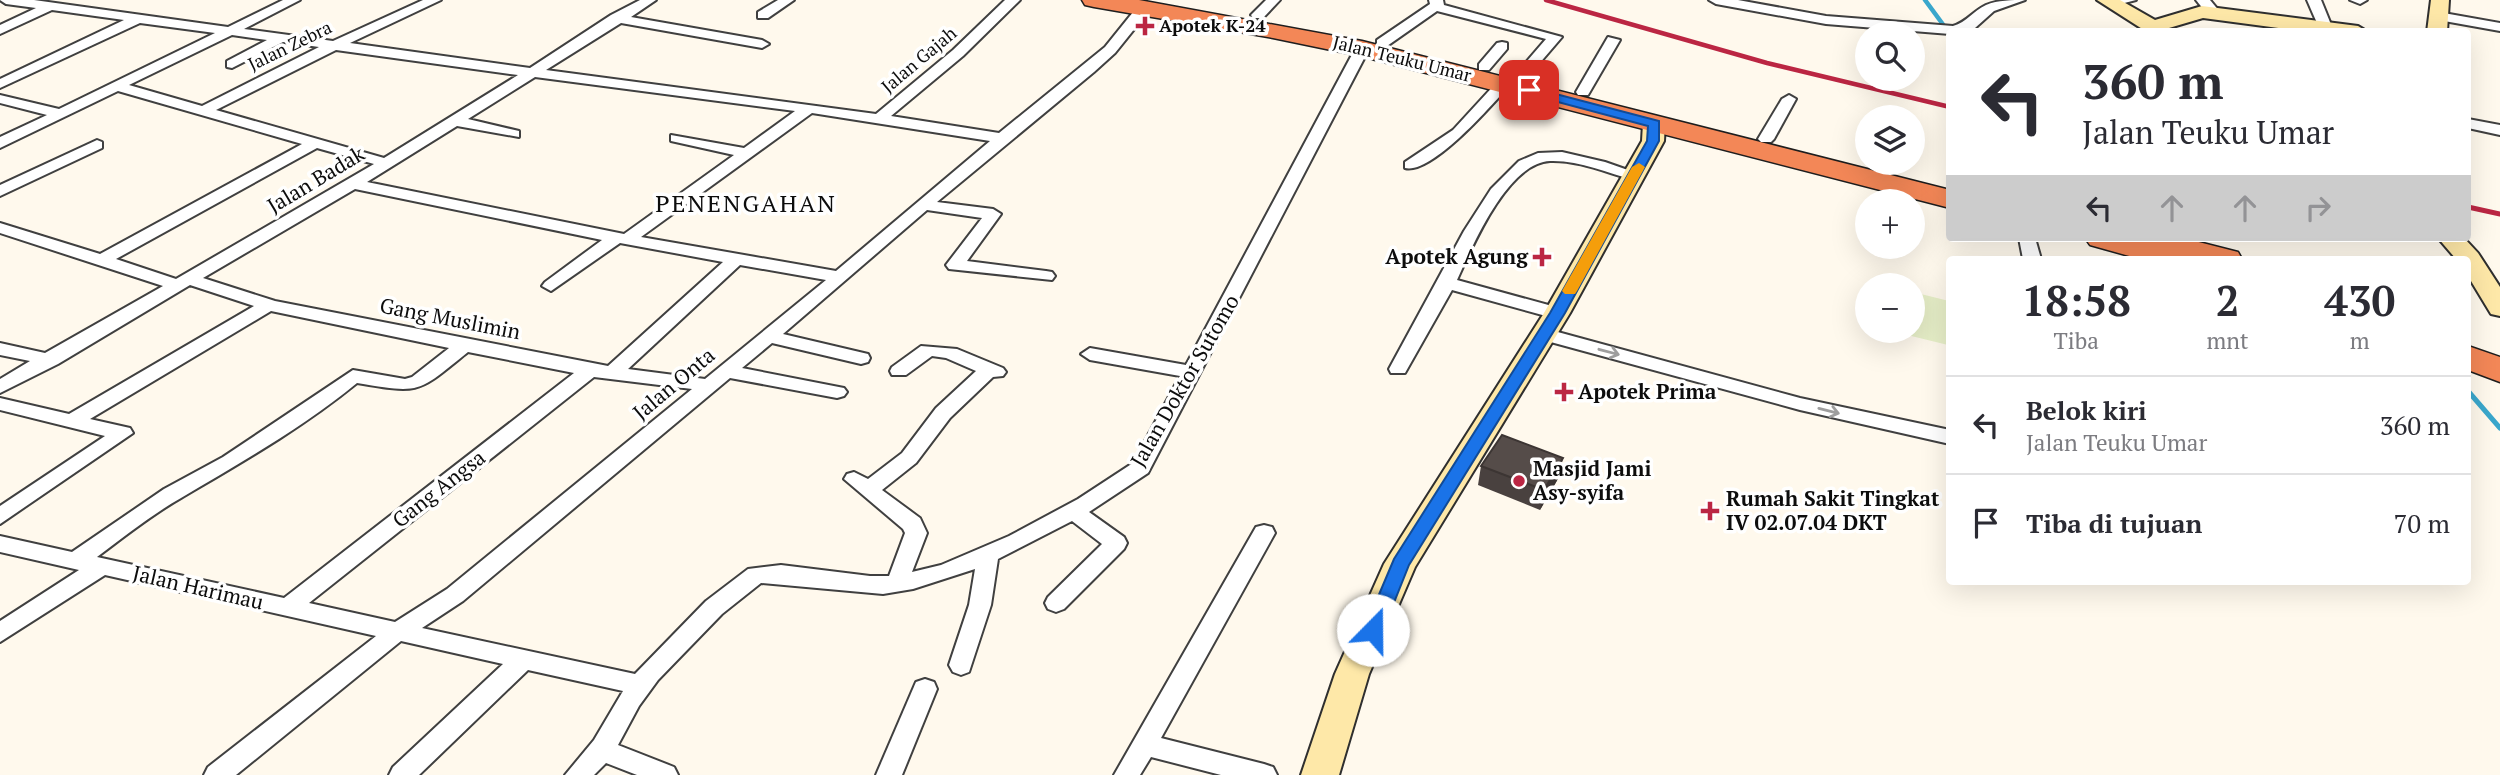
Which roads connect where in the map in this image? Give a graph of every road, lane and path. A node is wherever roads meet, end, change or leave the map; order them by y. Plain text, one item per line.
1 (6, 0) edge
2 (293, 0) edge
3 (434, 0) edge
4 (649, 0) edge
5 (787, 0) edge
6 (1013, 0) edge
7 (1094, 0) edge
8 (1716, 0) edge
9 (2018, 0) edge
10 (2314, 0) edge
11 (2116, 1) edge
12 (59, 3) edge
13 (1148, 4) edge
14 (1436, 4) edge
15 (2208, 6) edge
16 (763, 15) dead end
17 (2439, 16) edge
18 (139, 18) junction
19 (616, 18) junction
20 (1279, 20) edge
21 (2325, 27) junction
22 (2500, 27) edge
23 (1959, 28) edge
24 (2158, 28) edge
25 (2162, 28) edge
26 (2332, 28) edge
27 (0, 30) edge
28 (1946, 30) edge
29 (231, 31) junction
30 (279, 38) junction
31 (1613, 40) dead end
32 (762, 44) dead end
33 (333, 46) junction
34 (1372, 46) junction
35 (1502, 46) dead end
36 (232, 64) dead end
37 (529, 73) junction
38 (1503, 76) junction
39 (0, 84) edge
40 (118, 87) junction
41 (1583, 92) junction
42 (0, 99) edge
43 (1789, 99) dead end
44 (743, 100) joint
45 (809, 108) junction
46 (203, 111) junction
47 (59, 113) junction
48 (878, 120) junction
49 (455, 121) junction
50 (2471, 125) edge
51 (1679, 130) junction
52 (2500, 130) edge
53 (514, 134) dead end
54 (676, 138) dead end
55 (1002, 138) junction
56 (0, 143) edge
57 (313, 144) junction
58 (97, 145) dead end
59 (1775, 146) junction
60 (747, 153) junction
61 (1855, 161) edge
62 (386, 163) junction
63 (1411, 166) dead end
64 (1912, 175) edge
65 (1634, 176) junction
66 (353, 184) junction
67 (1946, 186) edge
68 (0, 191) edge
69 (1946, 198) edge
70 (923, 205) junction
71 (0, 228) edge
72 (621, 239) junction
73 (2115, 242) edge
74 (2161, 242) edge
75 (2454, 242) edge
76 (2166, 256) edge
77 (2215, 256) edge
78 (2467, 256) edge
79 (736, 259) junction
80 (102, 260) junction
81 (2471, 261) edge
82 (840, 276) junction
83 (1045, 276) dead end
84 (183, 282) junction
85 (1447, 283) junction
86 (551, 286) dead end
87 (268, 305) junction
88 (2500, 308) edge
89 (1550, 324) junction
90 (768, 336) junction
91 (466, 344) junction
92 (2471, 344) edge
93 (0, 349) edge
94 (1090, 354) dead end
95 (2500, 355) edge
96 (861, 358) dead end
97 (2471, 358) edge
98 (51, 360) junction
99 (1398, 369) dead end
100 (590, 370) junction
101 (2500, 370) edge
102 (724, 371) junction
103 (899, 371) dead end
104 (1193, 372) junction
105 (612, 373) junction
106 (706, 385) junction
107 (0, 387) edge
108 (837, 393) dead end
109 (0, 404) edge
110 (71, 421) junction
111 (1946, 436) edge
112 (1072, 510) junction
113 (0, 516) edge
114 (1264, 533) dead end
115 (0, 544) edge
116 (988, 555) junction
117 (76, 560) junction
118 (102, 566) junction
119 (897, 584) junction
120 (1056, 603) dead end
121 (287, 608) junction
122 (397, 632) junction
123 (0, 633) edge
124 (523, 660) junction
125 (961, 664) dead end
126 (641, 685) junction
127 (925, 689) dead end
128 (1143, 744) junction
129 (602, 750) junction
130 (217, 775) edge
131 (402, 775) edge
132 (578, 775) edge
133 (665, 775) edge
134 (889, 775) edge
135 (1127, 775) edge
136 (1264, 775) edge
137 (1320, 775) edge

1 - 12 street
2 - 29 street
3 - 33 street, Jalan Zebra
4 - 19 street, Jalan Badak
5 - 16 street
6 - 48 street, Jalan Gajah
7 - 13 highway, Jalan Teuku Umar
8 - 28 street
9 - 23 street
10 - 21 street
11 - 24 street
12 - 18 street
12 - 27 street
13 - 20 highway, Jalan Teuku Umar
13 - 55 street, Jalan Onta
14 - 34 street
14 - 38 street
15 - 21 street
15 - 25 street
17 - 22 street
18 - 29 street
18 - 39 street
19 - 32 street
19 - 37 street, Jalan Badak
20 - 34 highway, Jalan Teuku Umar
21 - 26 street
29 - 30 street
29 - 40 street
30 - 33 street
30 - 36 street
31 - 41 street
33 - 37 street
33 - 46 street, Jalan Zebra
34 - 38 highway, Jalan Teuku Umar
34 - 104 street, Jalan Doktor Sutomo
35 - 38 street
37 - 44 street
37 - 49 street, Jalan Badak
38 - 41 highway, Jalan Teuku Umar
38 - 51 highway, Jalan Teuku Umar
38 - 63 street
40 - 46 street
40 - 47 street
41 - 51 highway, Jalan Teuku Umar
42 - 47 street
43 - 59 street
44 - 45 street
45 - 48 street
45 - 60 street
46 - 57 street
47 - 56 street
48 - 55 street
49 - 53 street
49 - 62 street, Jalan Badak
50 - 52 street
51 - 59 highway, Jalan Teuku Umar
51 - 65 street
54 - 60 street
55 - 70 street, Jalan Onta
57 - 62 street
57 - 80 street
58 - 68 street
59 - 61 highway, Jalan Teuku Umar
59 - 69 highway, Jalan Teuku Umar
60 - 72 street
62 - 66 street, Jalan Badak
64 - 67 highway, Jalan Teuku Umar
65 - 85 street
65 - 89 street
66 - 72 street
66 - 84 street, Jalan Badak
70 - 82 street, Jalan Onta
70 - 83 street
71 - 80 street, Gang Muslimin
72 - 79 street
72 - 86 street
73 - 76 highway
74 - 77 highway
75 - 78 street
79 - 82 street
79 - 105 street
80 - 84 street, Gang Muslimin
81 - 88 street
82 - 90 street, Jalan Onta
84 - 87 street, Gang Muslimin
84 - 98 street, Jalan Badak
85 - 89 street
85 - 99 street
87 - 91 street, Gang Muslimin
87 - 110 street
89 -> 111 street
89 - 137 street
90 - 96 street
90 - 102 street, Jalan Onta
91 - 100 street, Gang Muslimin
91 - 117 street
92 - 95 highway
93 - 98 street
94 - 104 street
97 - 101 highway
98 - 107 street, Jalan Badak
100 - 105 street, Gang Muslimin
100 - 121 street, Gang Angsa
102 - 106 street, Jalan Onta
102 - 108 street
103 - 119 street
104 - 112 street, Jalan Doktor Sutomo
105 - 106 street, Gang Muslimin
106 - 122 street, Jalan Onta
109 - 110 street
110 - 113 street
112 - 116 street, Jalan Doktor Sutomo
112 - 120 street
114 - 128 street
115 - 117 street, Jalan Harimau
116 - 119 street, Jalan Doktor Sutomo
116 - 125 street
117 - 118 street, Jalan Harimau
118 - 121 street, Jalan Harimau
118 - 123 street
119 - 126 street, Jalan Doktor Sutomo
121 - 122 street, Jalan Harimau
122 - 124 street, Jalan Harimau
122 - 130 street, Jalan Onta
124 - 126 street, Jalan Harimau
124 - 131 street
126 - 129 street, Jalan Doktor Sutomo
127 - 134 street
128 - 135 street
128 - 136 street
129 - 132 street, Jalan Doktor Sutomo
129 - 133 street

